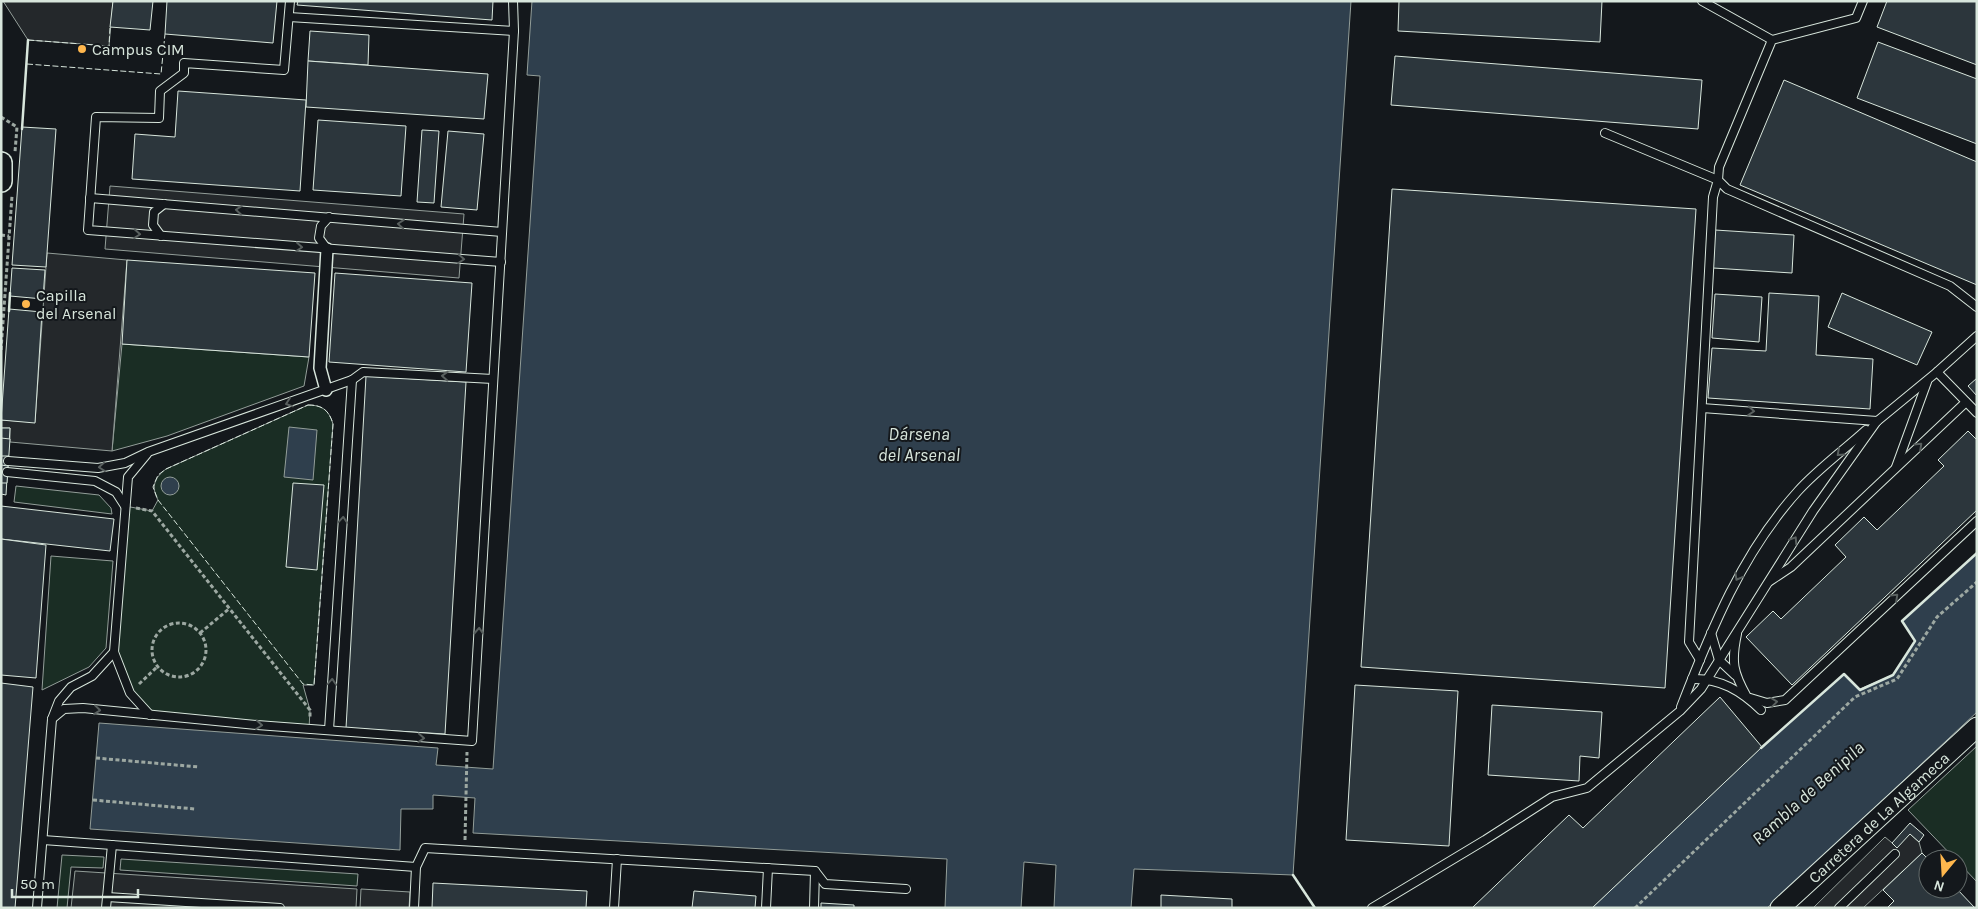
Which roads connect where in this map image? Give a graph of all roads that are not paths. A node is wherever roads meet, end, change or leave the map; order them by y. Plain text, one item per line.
1 (290, 1) edge
2 (513, 1) edge
3 (1702, 1) edge
4 (1863, 1) edge
5 (289, 16) junction
6 (514, 32) junction
7 (1772, 40) junction
8 (1605, 133) dead end
9 (1, 162) edge
10 (1718, 180) junction
11 (1, 181) edge
12 (90, 198) junction
13 (164, 204) junction
14 (328, 218) junction
15 (502, 232) junction
16 (161, 236) junction
17 (327, 249) junction
18 (501, 262) junction
19 (1977, 307) edge
20 (1977, 336) edge
21 (1937, 372) junction
22 (493, 379) junction
23 (352, 380) junction
24 (1928, 380) junction
25 (326, 390) junction
26 (1966, 402) junction
27 (1702, 408) junction
28 (1977, 413) edge
29 (1877, 421) junction
30 (148, 452) junction
31 (8, 461) dead end
32 (1895, 469) junction
33 (7, 472) dead end
34 (125, 506) junction
35 (1977, 521) edge
36 (1766, 583) junction
37 (1738, 628) junction
38 (1711, 633) junction
39 (114, 652) junction
40 (1700, 660) junction
41 (1719, 660) junction
42 (1735, 675) junction
43 (1692, 679) junction
44 (1708, 679) junction
45 (1725, 685) junction
46 (1701, 689) junction
47 (1747, 697) junction
48 (1761, 710) dead end
49 (1680, 711) junction
50 (150, 715) junction
51 (52, 720) junction
52 (1977, 727) edge
53 (329, 730) junction
54 (43, 840) junction
55 (112, 845) junction
56 (1895, 854) dead end
57 (617, 859) junction
58 (416, 867) junction
59 (768, 868) junction
60 (815, 871) junction
61 (906, 889) dead end
62 (107, 897) junction
63 (37, 908) edge
64 (106, 908) edge
65 (280, 908) edge
66 (414, 908) edge
67 (614, 908) edge
68 (766, 908) edge
69 (814, 908) edge
70 (1372, 908) edge
71 (1780, 908) edge
72 (1839, 908) edge

1 - 5 lane
2 - 6 lane
3 - 7 lane
4 - 7 lane
5 - 6 lane
5 - 12 lane
6 - 15 lane
7 - 10 lane
8 - 10 lane
9 - 11 main road
10 - 19 lane
10 - 27 lane
12 - 13 lane
12 -> 16 lane
14 -> 13 lane
13 - 16 lane
15 -> 14 lane
14 - 17 lane
15 - 18 lane
16 -> 17 lane
17 -> 18 lane
17 - 25 street
18 - 22 lane
20 - 21 lane
21 - 24 lane
21 - 26 lane
22 -> 23 lane
53 -> 22 lane
23 - 25 lane
53 -> 23 lane
24 - 29 lane
24 - 32 lane
25 -> 30 lane
26 - 28 lane
32 -> 26 lane
27 -> 29 lane
27 - 40 lane
36 -> 29 lane
29 -> 38 lane
30 -> 31 lane
30 - 34 lane
32 - 36 lane
33 - 34 lane
34 - 39 lane
47 -> 35 lane
36 - 37 lane
37 - 41 lane
37 - 42 lane
38 - 40 lane
38 - 41 lane
39 - 50 lane
39 - 51 lane
40 - 43 lane
41 - 42 lane
41 - 44 lane
42 - 47 lane
43 - 44 lane
43 - 49 lane
44 - 45 lane
44 - 46 lane
45 - 46 lane
45 - 47 lane
46 - 49 lane
47 - 48 lane
49 - 70 lane
51 -> 50 lane
50 -> 53 lane
51 - 54 lane
52 - 71 street, Carretera de La Algameca
54 - 55 lane
54 - 63 lane
55 - 58 lane
55 - 62 lane
56 - 72 lane
57 - 58 lane
57 - 59 lane
57 - 67 lane
58 - 66 lane
59 - 60 lane
59 - 68 lane
60 - 61 lane
60 - 69 lane
62 - 64 lane
62 - 65 lane

